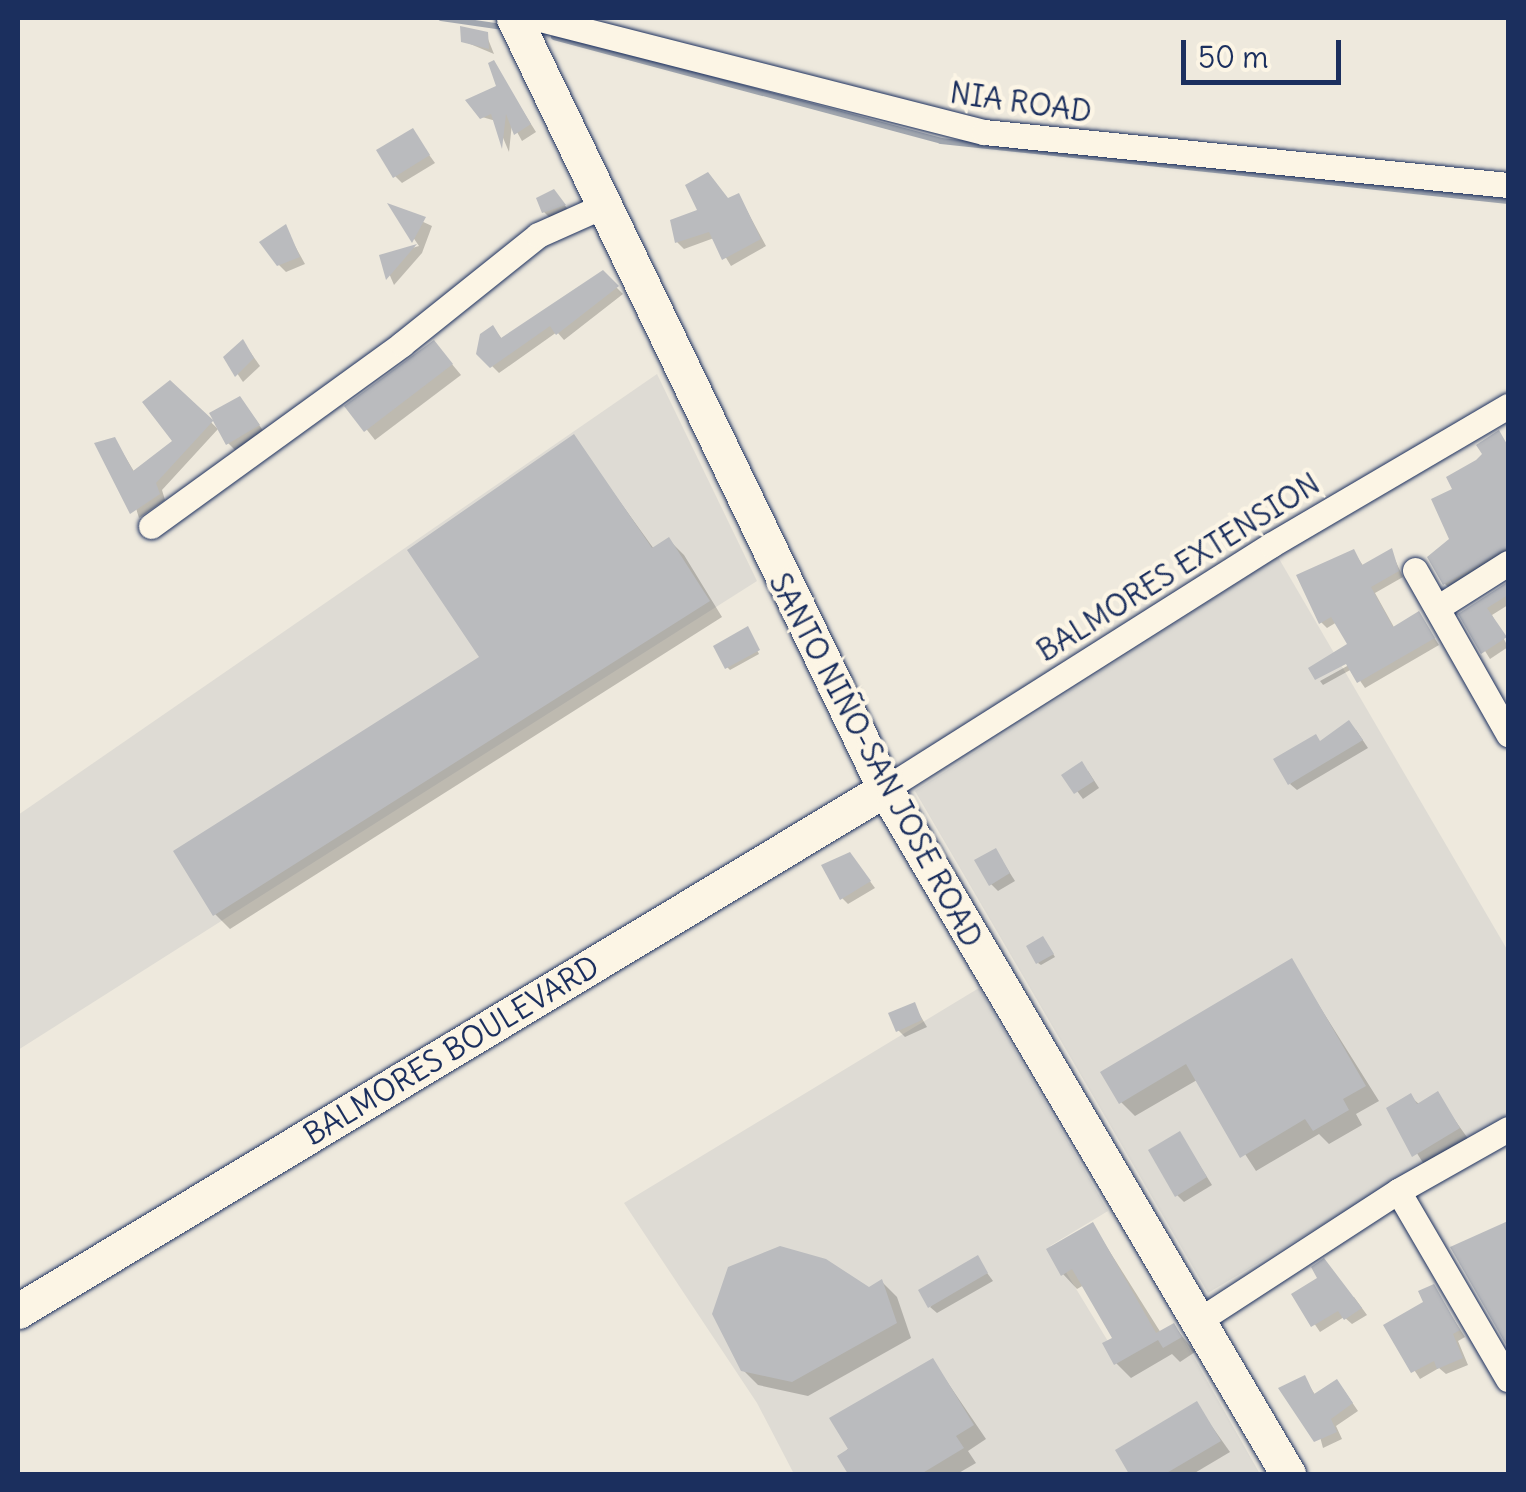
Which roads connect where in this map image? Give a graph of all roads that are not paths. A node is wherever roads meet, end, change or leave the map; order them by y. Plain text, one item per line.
1 (514, 18) edge
2 (536, 18) edge
3 (1508, 184) edge
4 (605, 205) junction
5 (1507, 412) edge
6 (151, 526) dead end
7 (1508, 563) edge
8 (1415, 570) dead end
9 (1437, 608) junction
10 (1508, 734) edge
11 (885, 789) junction
12 (1508, 1129) edge
13 (1398, 1191) junction
14 (18, 1311) edge
15 (1198, 1322) junction
16 (1508, 1378) edge
17 (1288, 1474) edge

1 - 4 main road, SANTO NIÑO-SAN JOSE ROAD
2 - 3 street, NIA ROAD
4 - 6 street
4 - 11 main road, SANTO NIÑO-SAN JOSE ROAD
5 - 11 street, BALMORES EXTENSION
7 - 9 street
8 - 9 street
9 - 10 street
11 - 14 main road, BALMORES BOULEVARD
11 - 15 main road, SANTO NIÑO-SAN JOSE ROAD
12 - 13 street
13 - 15 street
13 - 16 street
15 - 17 main road, SANTO NIÑO-SAN JOSE ROAD

